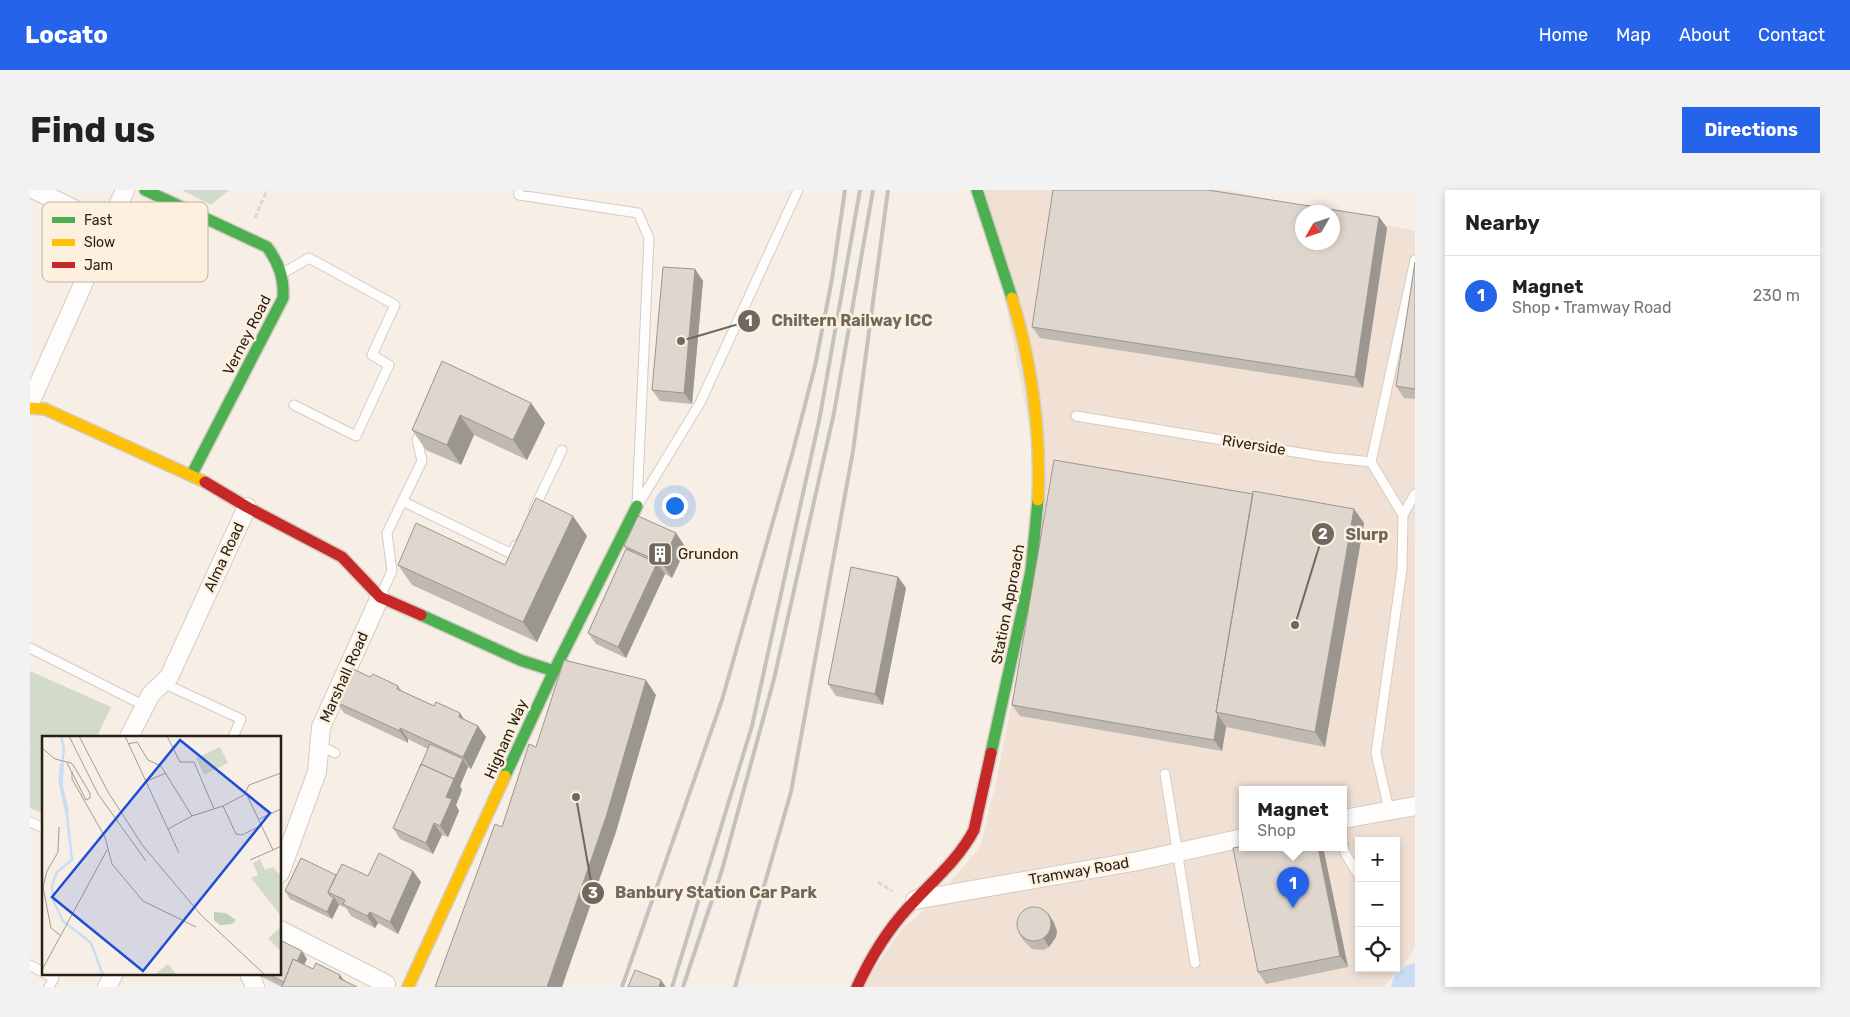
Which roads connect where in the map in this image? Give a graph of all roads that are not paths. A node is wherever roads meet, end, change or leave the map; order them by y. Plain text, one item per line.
1 (35, 190) edge
2 (125, 190) edge
3 (145, 190) edge
4 (519, 190) edge
5 (798, 190) edge
6 (977, 190) edge
7 (59, 202) edge
8 (119, 202) edge
9 (171, 202) edge
10 (208, 219) edge
11 (1415, 260) edge
12 (282, 273) junction
13 (83, 282) edge
14 (30, 403) edge
15 (294, 405) dead end
16 (30, 408) edge
17 (427, 416) edge
18 (1076, 416) dead end
19 (562, 450) dead end
20 (1370, 462) junction
21 (192, 474) junction
22 (1415, 494) edge
23 (402, 502) junction
24 (637, 506) junction
25 (247, 507) junction
26 (1403, 515) junction
27 (529, 520) edge
28 (520, 537) edge
29 (380, 597) junction
30 (30, 648) edge
31 (554, 670) junction
32 (163, 683) junction
33 (145, 706) junction
34 (130, 736) edge
35 (233, 736) edge
36 (319, 745) junction
37 (335, 753) dead end
38 (1166, 774) dead end
39 (1415, 806) edge
40 (1389, 810) junction
41 (1347, 818) edge
42 (30, 822) edge
43 (42, 827) edge
44 (1239, 839) edge
45 (1178, 851) junction
46 (1344, 851) edge
47 (1355, 869) edge
48 (281, 870) edge
49 (915, 900) junction
50 (281, 931) edge
51 (1195, 964) dead end
52 (30, 965) edge
53 (42, 972) edge
54 (46, 974) edge
55 (114, 974) edge
56 (249, 974) edge
57 (386, 984) dead end
58 (49, 987) edge
59 (107, 987) edge
60 (255, 987) edge
61 (408, 987) edge
62 (857, 987) edge

1 - 7 street
2 - 8 street
3 - 9 street, Verney Road
4 - 24 lane
5 - 24 lane
6 - 49 street, Station Approach
10 - 12 street, Verney Road
11 - 20 lane
12 - 15 lane
12 - 21 street, Verney Road
13 - 14 street
16 - 21 street, Alma Road
17 - 23 lane, Marshall Road
18 - 20 lane, Riverside
19 - 27 lane
20 - 26 lane
21 - 25 street, Alma Road
22 - 26 lane
23 - 28 lane
23 - 29 lane, Marshall Road
24 - 31 street, Higham Way
25 - 29 street
25 - 32 street, Alma Road
26 - 40 lane
29 - 31 street
29 - 36 street, Marshall Road
30 - 33 lane
31 - 61 street, Higham Way
32 - 33 street, Alma Road
32 - 35 lane
33 - 34 street, Alma Road
36 - 37 lane
36 - 48 street, Marshall Road
38 - 45 lane
39 - 40 street
40 - 41 street
42 - 43 lane
44 - 45 street, Tramway Road
45 - 49 street, Tramway Road
45 - 51 lane
46 - 47 lane
49 - 62 street, Station Approach
50 - 57 street
52 - 53 lane
54 - 58 lane
55 - 59 street
56 - 60 street

